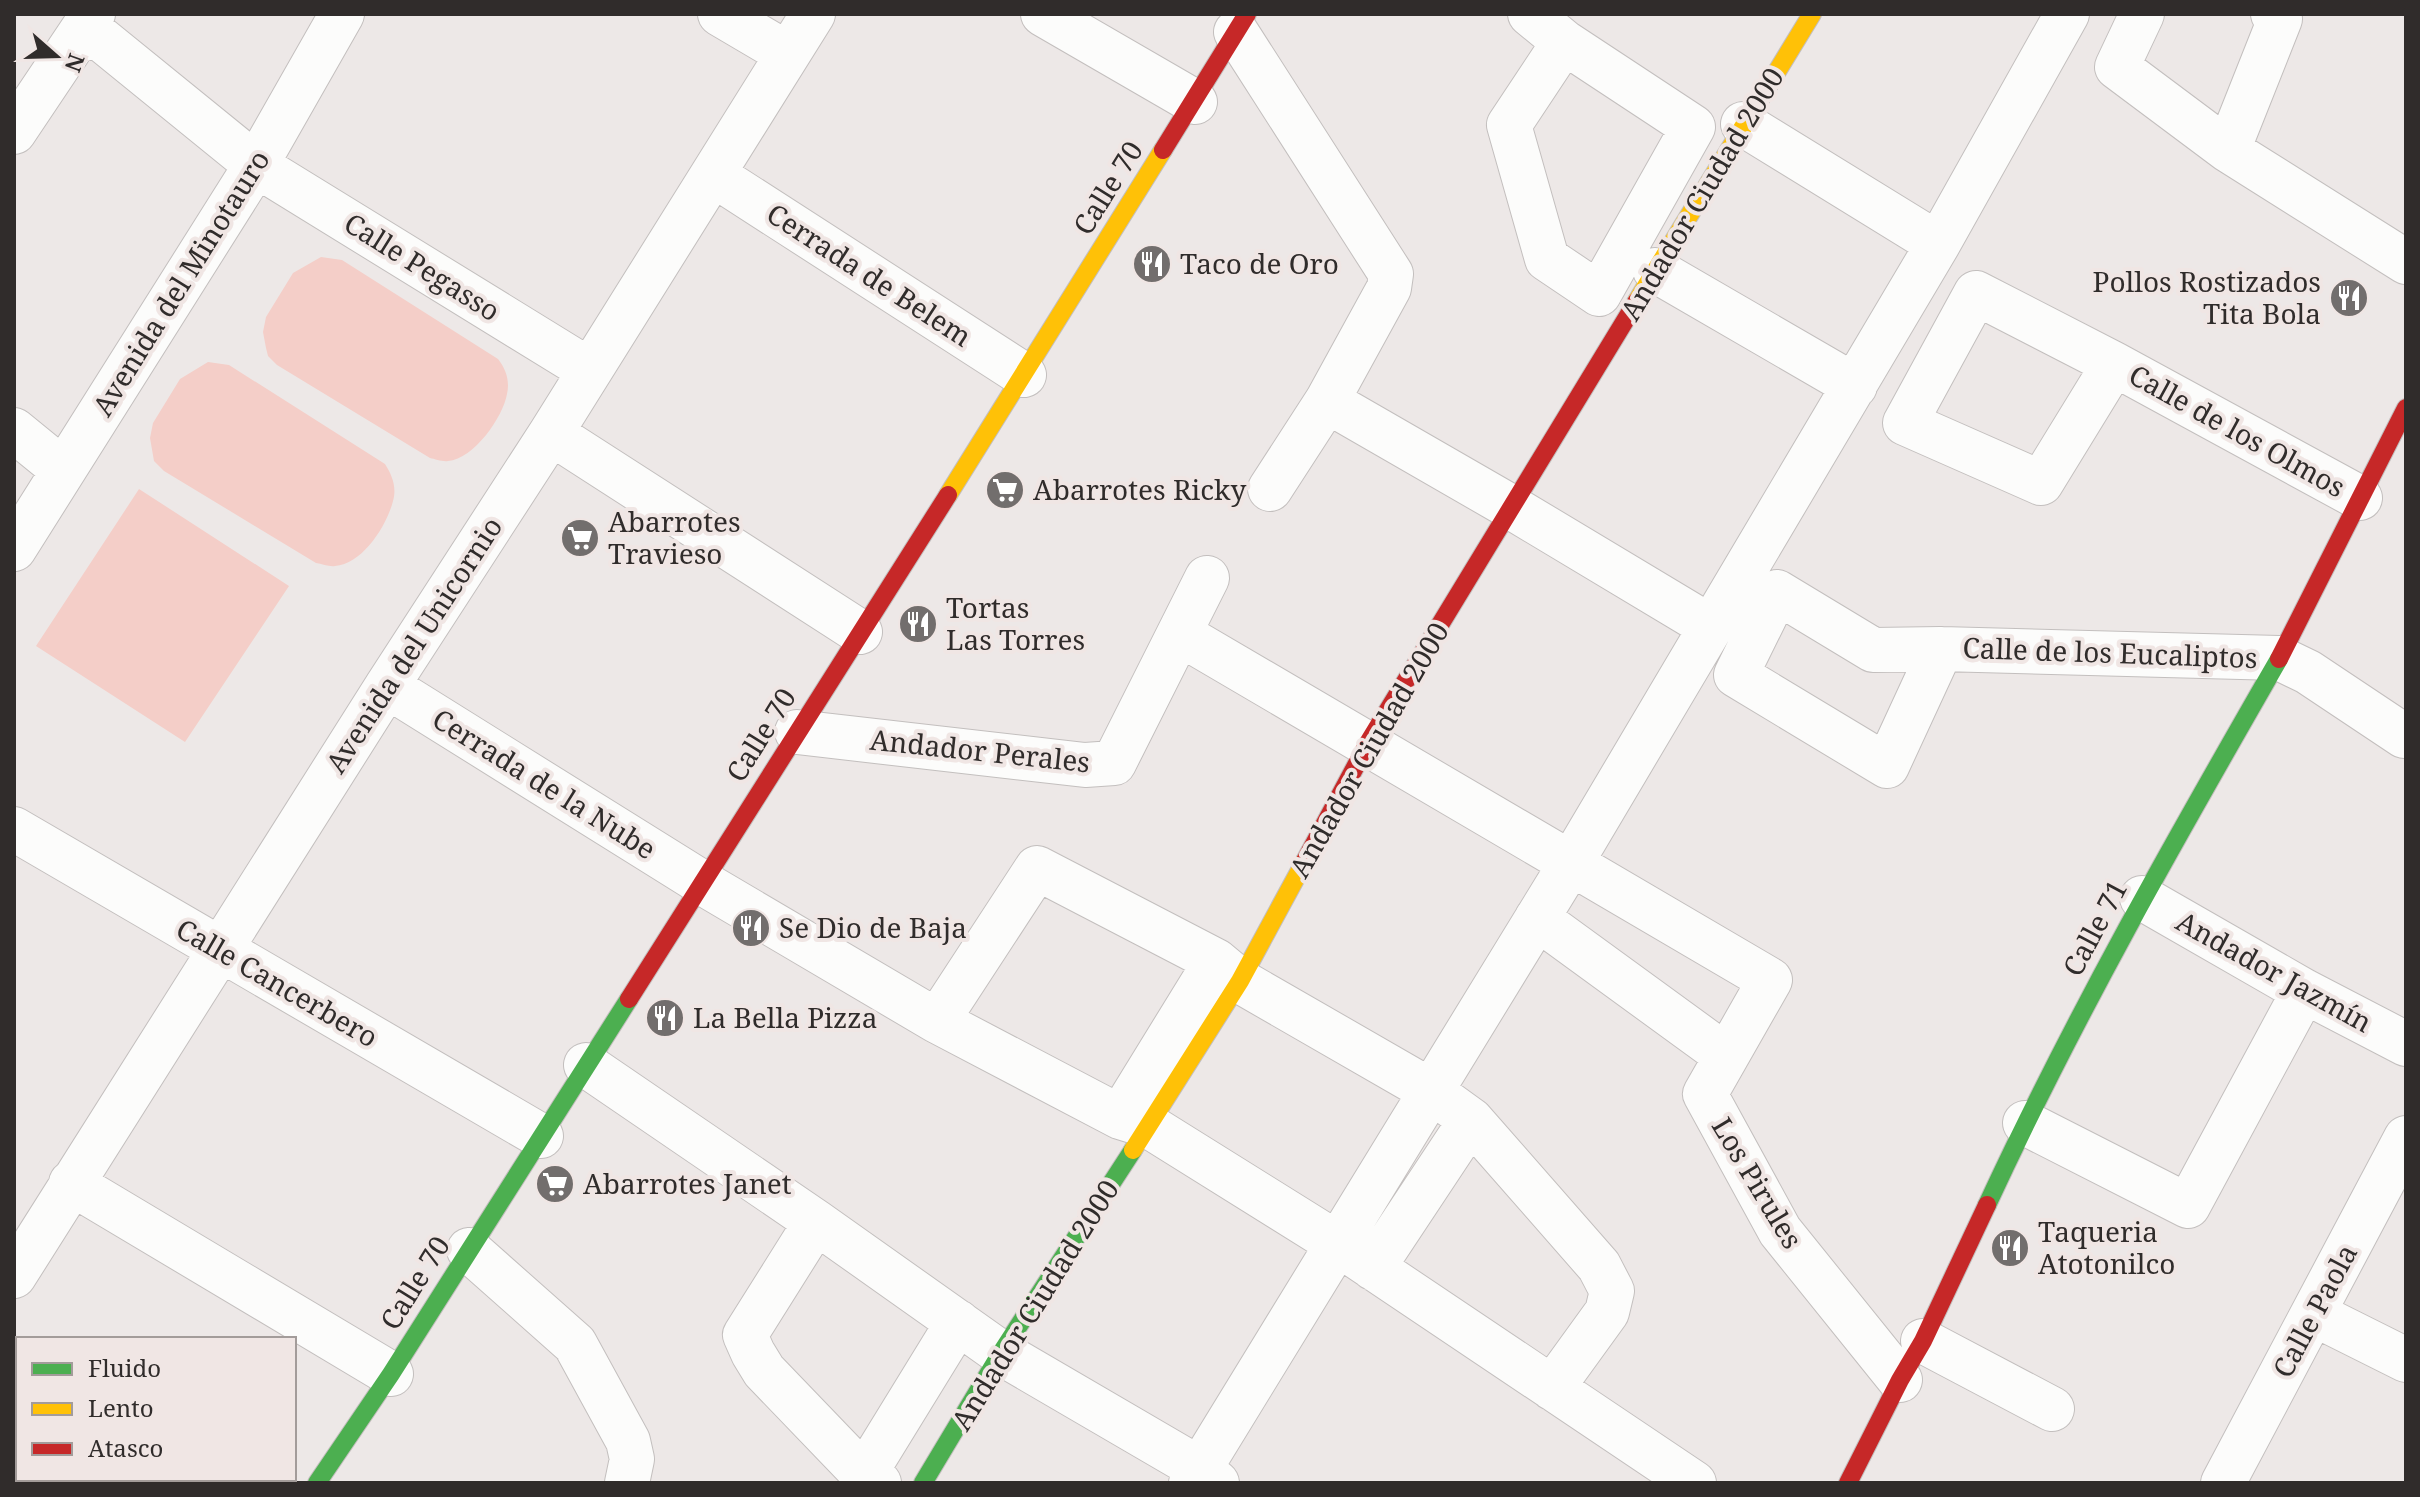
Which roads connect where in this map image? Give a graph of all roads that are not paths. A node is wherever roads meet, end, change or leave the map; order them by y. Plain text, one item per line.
1 (342, 14) edge
2 (720, 14) edge
3 (813, 14) edge
4 (1043, 14) edge
5 (1530, 14) edge
6 (1812, 14) edge
7 (2066, 14) edge
8 (2142, 14) edge
9 (2273, 14) edge
10 (1242, 23) edge
11 (87, 24) edge
12 (1564, 42) junction
13 (788, 54) junction
14 (1195, 102) junction
15 (1743, 124) junction
16 (14, 132) edge
17 (2228, 150) junction
18 (256, 165) junction
19 (714, 175) junction
20 (1938, 244) junction
21 (2406, 262) edge
22 (1655, 270) junction
23 (2114, 364) junction
24 (589, 370) junction
25 (1024, 375) junction
26 (1855, 386) junction
27 (1327, 401) junction
28 (2405, 410) edge
29 (14, 430) edge
30 (551, 433) junction
31 (63, 470) junction
32 (1270, 489) dead end
33 (2360, 498) junction
34 (1511, 507) junction
35 (14, 549) edge
36 (1207, 578) dead end
37 (1711, 627) junction
38 (860, 632) junction
39 (1180, 634) junction
40 (1941, 649) junction
41 (2279, 658) junction
42 (387, 686) junction
43 (797, 732) junction
44 (2404, 736) edge
45 (1368, 743) junction
46 (14, 829) edge
47 (1583, 870) junction
48 (701, 882) junction
49 (2142, 898) junction
50 (1551, 928) junction
51 (220, 951) junction
52 (1228, 971) junction
53 (2304, 991) junction
54 (937, 1021) junction
55 (2406, 1044) edge
56 (1725, 1055) junction
57 (586, 1065) junction
58 (1431, 1091) junction
59 (1471, 1120) junction
60 (1134, 1122) junction
61 (2025, 1123) junction
62 (541, 1136) junction
63 (2406, 1138) edge
64 (71, 1183) junction
65 (816, 1222) junction
66 (1338, 1244) junction
67 (469, 1250) junction
68 (1373, 1268) junction
69 (14, 1276) edge
70 (2314, 1314) junction
71 (958, 1322) junction
72 (1923, 1341) junction
73 (1001, 1353) junction
74 (2406, 1360) edge
75 (391, 1374) junction
76 (1900, 1380) junction
77 (1552, 1388) junction
78 (2052, 1409) dead end
79 (1203, 1478) edge
80 (871, 1479) edge
81 (317, 1483) edge
82 (627, 1483) edge
83 (923, 1483) edge
84 (1694, 1483) edge
85 (1848, 1483) edge
86 (2223, 1483) edge

1 - 18 street, Avenida del Minotauro
2 - 13 street
3 - 13 street, Avenida del Unicornio
4 - 14 street
5 - 12 street
6 - 15 street, Andador Ciudad 2000
7 - 20 street
8 - 17 street
9 - 17 street
10 - 14 street, Calle 70
10 - 27 street
11 - 16 street
11 - 18 street, Calle Pegasso
12 - 12 street
13 - 19 street, Avenida del Unicornio
14 - 25 street, Calle 70
15 - 20 street
15 - 22 street, Andador Ciudad 2000
17 - 21 street
18 - 24 street, Calle Pegasso
18 - 31 street, Avenida del Minotauro
19 - 24 street, Avenida del Unicornio
19 - 25 street, Cerrada de Belem
20 - 26 street
22 - 26 street
22 - 34 street, Andador Ciudad 2000
23 - 23 street, Calle de los Olmos
23 - 33 street, Calle de los Olmos
24 - 30 street, Avenida del Unicornio
25 - 38 street, Calle 70
26 - 37 street
27 - 32 street
27 - 34 street
28 - 33 street, Calle 71
29 - 31 street
30 - 38 street
30 - 42 street, Avenida del Unicornio
31 - 35 street, Avenida del Minotauro
33 - 41 street, Calle 71
34 - 37 street
34 - 45 street, Andador Ciudad 2000
36 - 39 street, Andador Perales
37 - 47 street
38 - 43 street, Calle 70
39 - 43 street, Andador Perales
39 - 45 street
40 - 40 street, Calle de los Eucaliptos
40 - 41 street, Calle de los Eucaliptos
41 - 44 street
41 - 49 street, Calle 71
42 - 48 street, Cerrada de la Nube
42 - 51 street, Avenida del Unicornio
43 - 48 street, Calle 70
45 - 47 street
45 - 52 street, Andador Ciudad 2000
46 - 51 street, Calle Cancerbero
47 - 50 street
47 - 56 street, Los Pirules
48 - 54 street, Cerrada de la Nube
48 - 57 street, Calle 70
49 - 53 street, Andador Jazmín
49 - 61 street, Calle 71
50 - 56 street
50 - 58 street
51 - 62 street, Calle Cancerbero
51 - 64 street, Avenida del Unicornio
52 - 54 street
52 - 58 street
52 - 60 street
53 - 55 street, Andador Jazmín
53 - 61 street
54 - 60 street, Cerrada de la Nube
56 - 76 street, Los Pirules
57 - 62 street, Calle 70
57 - 65 street
58 - 59 street
58 - 66 street
59 - 68 street
59 - 77 street
60 - 66 street, Cerrada de la Nube
60 - 73 street, Andador Ciudad 2000
61 - 72 street, Calle 71
62 - 67 street, Calle 70
63 - 70 street, Calle Paola
64 - 69 street, Avenida del Unicornio
64 - 75 street
65 - 71 street
65 - 80 street
66 - 68 street, Cerrada de la Nube
66 - 79 street
67 - 75 street, Calle 70
67 - 82 street
68 - 77 street, Cerrada de la Nube
70 - 74 street
70 - 86 street, Calle Paola
71 - 73 street
71 - 80 street
72 - 76 street, Calle 71
72 - 78 street
73 - 79 street
73 - 83 street, Andador Ciudad 2000
75 - 81 street, Calle 70
76 - 85 street, Calle 71
77 - 84 street, Cerrada de la Nube

